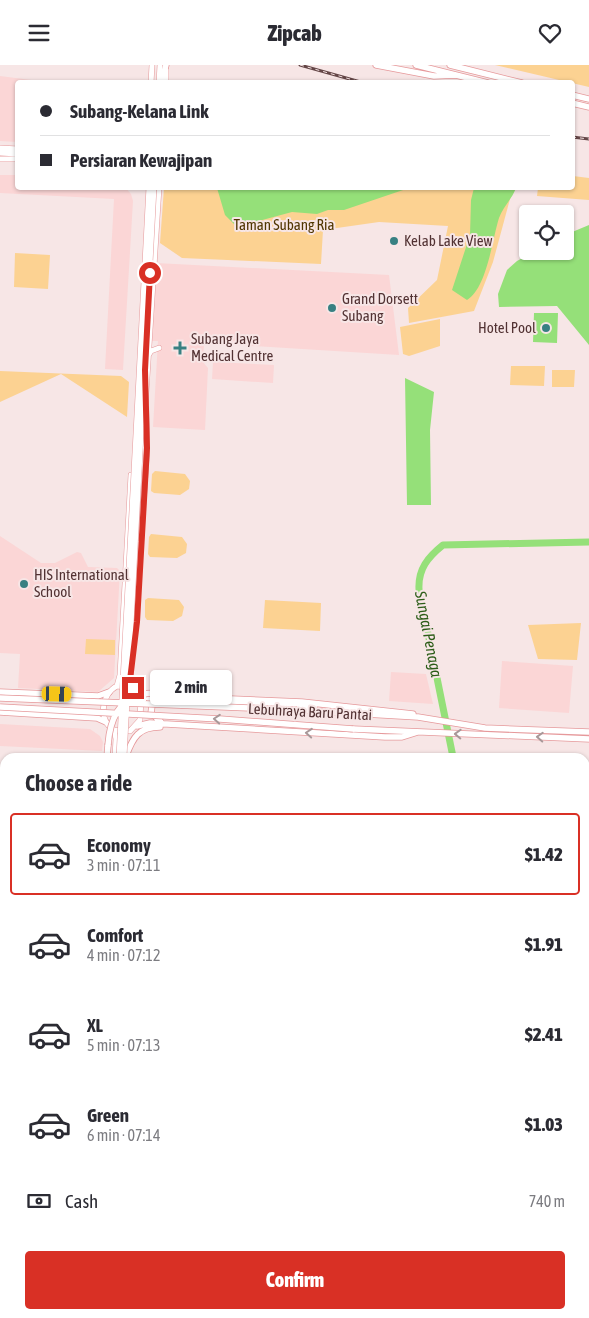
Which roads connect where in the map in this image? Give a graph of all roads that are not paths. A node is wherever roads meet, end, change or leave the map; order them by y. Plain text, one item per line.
1 (152, 65) edge
2 (376, 65) edge
3 (416, 65) edge
4 (450, 65) edge
5 (164, 66) edge
6 (456, 75) junction
7 (151, 80) edge
8 (161, 80) edge
9 (166, 80) edge
10 (476, 80) edge
11 (510, 80) edge
12 (575, 96) edge
13 (589, 99) edge
14 (575, 104) edge
15 (589, 107) edge
16 (0, 148) edge
17 (15, 149) edge
18 (0, 153) edge
19 (15, 154) edge
20 (0, 159) edge
21 (15, 159) edge
22 (150, 190) edge
23 (150, 190) edge
24 (154, 190) edge
25 (159, 190) edge
26 (140, 344) junction
27 (148, 345) junction
28 (159, 348) dead end
29 (148, 356) junction
30 (145, 370) junction
31 (134, 639) junction
32 (117, 686) junction
33 (133, 688) junction
34 (0, 692) edge
35 (109, 692) junction
36 (93, 695) junction
37 (140, 695) junction
38 (0, 698) edge
39 (158, 700) junction
40 (0, 707) edge
41 (336, 707) junction
42 (0, 712) edge
43 (418, 717) junction
44 (93, 718) junction
45 (106, 722) junction
46 (163, 723) junction
47 (174, 724) junction
48 (136, 726) junction
49 (114, 730) junction
50 (130, 731) junction
51 (418, 732) junction
52 (589, 732) edge
53 (589, 739) edge
54 (107, 753) edge
55 (115, 753) edge
56 (119, 753) edge
57 (125, 753) edge
58 (125, 753) edge
59 (127, 753) edge

1 - 7 main road
2 - 6 highway
3 - 6 highway
4 - 11 highway
5 - 8 highway
5 - 9 main road
6 - 10 highway
12 - 13 highway
14 - 15 highway
16 - 17 main road
18 - 19 main road
20 - 21 main road
22 - 26 main road
23 - 56 main road, bridge
24 - 30 main road, bridge
25 - 27 main road
26 - 27 main road
26 - 32 main road
27 - 29 main road
28 - 29 main road
29 - 31 main road
30 - 31 main road, bridge
30 - 57 main road, bridge
31 - 33 main road
32 - 33 main road
32 - 35 main road
33 - 37 main road
34 - 36 highway
35 - 36 highway
35 - 45 main road
36 - 44 highway
37 - 39 highway
37 - 48 main road
38 - 43 highway, Lebuhraya Baru Pantai, bridge
39 - 41 highway
39 - 46 highway
51 -> 40 highway, Lebuhraya Baru Pantai, bridge
41 - 43 highway
41 - 54 highway, bridge
42 - 44 highway
43 - 52 highway, Lebuhraya Baru Pantai
44 - 45 highway
45 - 49 main road
46 - 47 highway
46 - 48 highway
51 -> 47 highway
47 - 59 highway
48 - 50 main road
49 - 50 main road
49 - 55 main road
50 - 58 main road
53 -> 51 highway, Lebuhraya Baru Pantai

